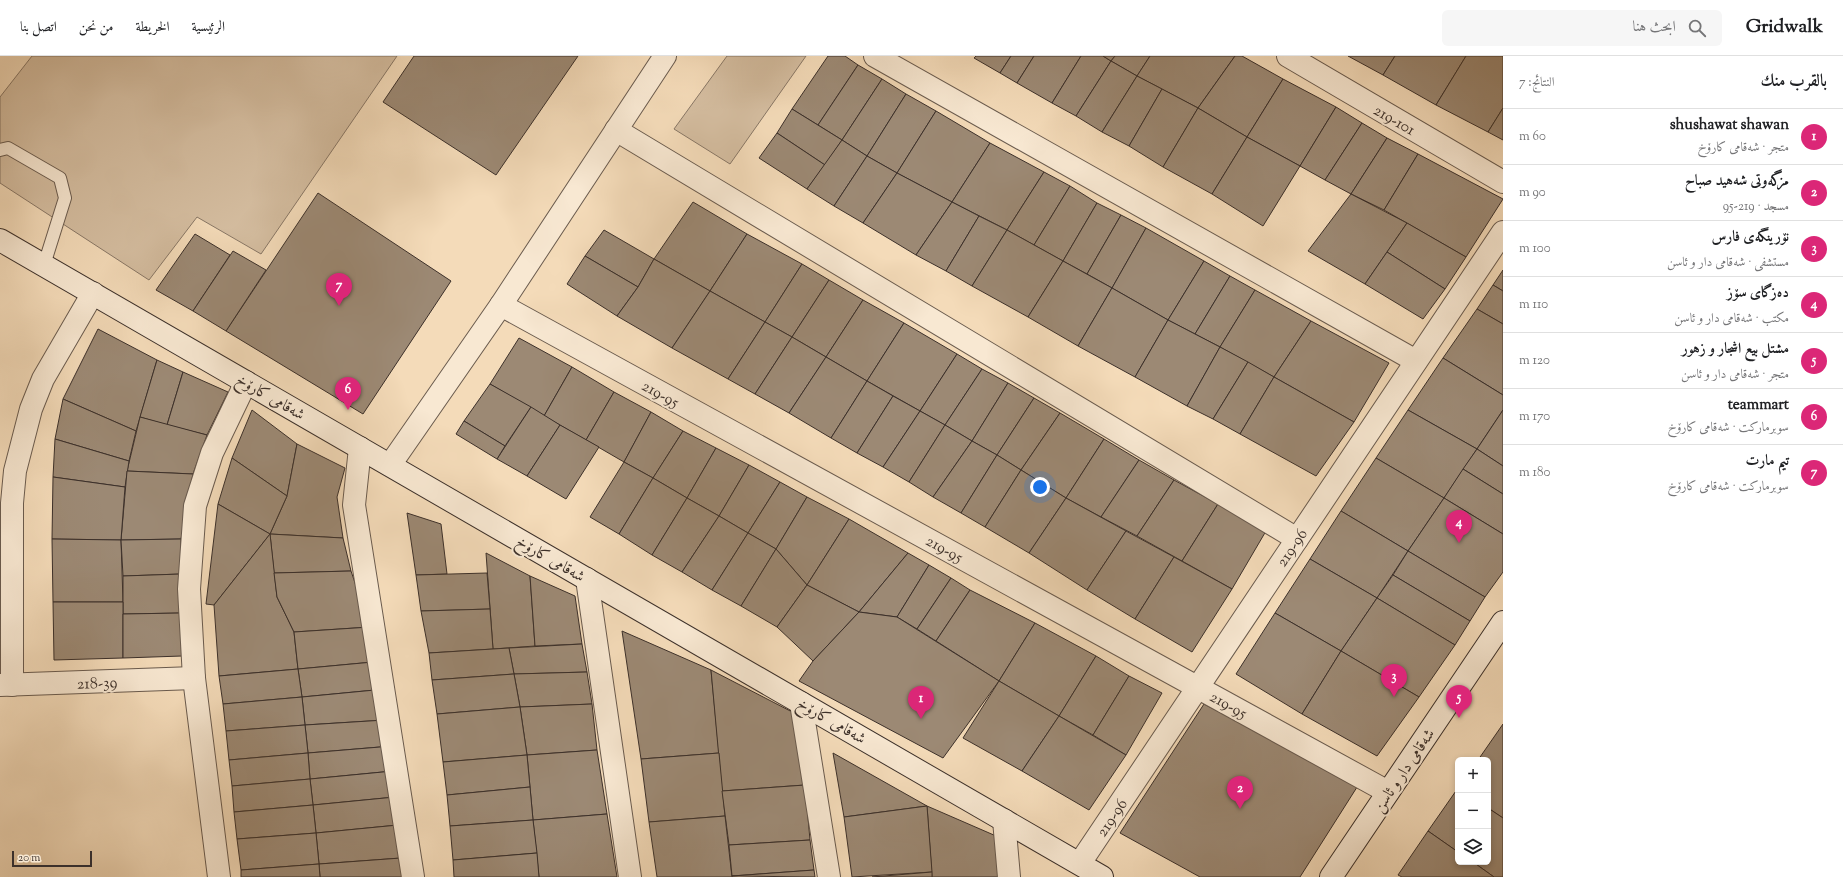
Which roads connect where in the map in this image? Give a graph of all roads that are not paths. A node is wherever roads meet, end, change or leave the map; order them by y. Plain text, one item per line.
1 (665, 56) edge
2 (875, 56) edge
3 (1288, 56) edge
4 (616, 130) junction
5 (0, 150) edge
6 (1503, 182) edge
7 (1503, 232) edge
8 (0, 240) edge
9 (44, 265) junction
10 (92, 293) junction
11 (501, 305) junction
12 (1416, 361) junction
13 (246, 382) junction
14 (360, 448) junction
15 (390, 465) junction
16 (1297, 539) junction
17 (587, 579) junction
18 (1503, 622) edge
19 (194, 678) junction
20 (6, 685) edge
21 (1197, 687) junction
22 (801, 703) junction
23 (1388, 792) junction
24 (1004, 820) junction
25 (1080, 863) junction
26 (212, 877) edge
27 (219, 877) edge
28 (413, 877) edge
29 (630, 877) edge
30 (830, 877) edge
31 (1009, 877) edge
32 (1102, 877) edge
33 (1331, 877) edge

1 - 4 street
2 - 12 street
3 - 6 street, 219-101
4 - 11 street
4 - 16 street
5 - 9 lane
7 - 12 street, 219-96
8 - 9 street, شەقامی کارۆخ
9 - 10 street, شەقامی کارۆخ
10 - 13 street, شەقامی کارۆخ
10 - 20 street
11 - 15 street
11 - 21 street, 219-95
12 - 16 street, 219-96
13 - 14 street, شەقامی کارۆخ
13 - 19 street
14 - 15 street, شەقامی کارۆخ
14 - 28 street
15 - 17 street, شەقامی کارۆخ
16 - 21 street, 219-96
17 - 22 street, شەقامی کارۆخ
17 - 29 street
18 - 23 street, شەقامی دار و ئاسن
19 - 20 street, 218-39
19 - 27 street
21 - 23 street, 219-95
21 - 25 street, 219-96
22 - 24 street, شەقامی کارۆخ
22 - 30 street
23 - 33 street, شەقامی دار و ئاسن
24 - 25 street, شەقامی کارۆخ
24 - 31 street
25 - 32 street, شەقامی کارۆخ
26 - 27 street

